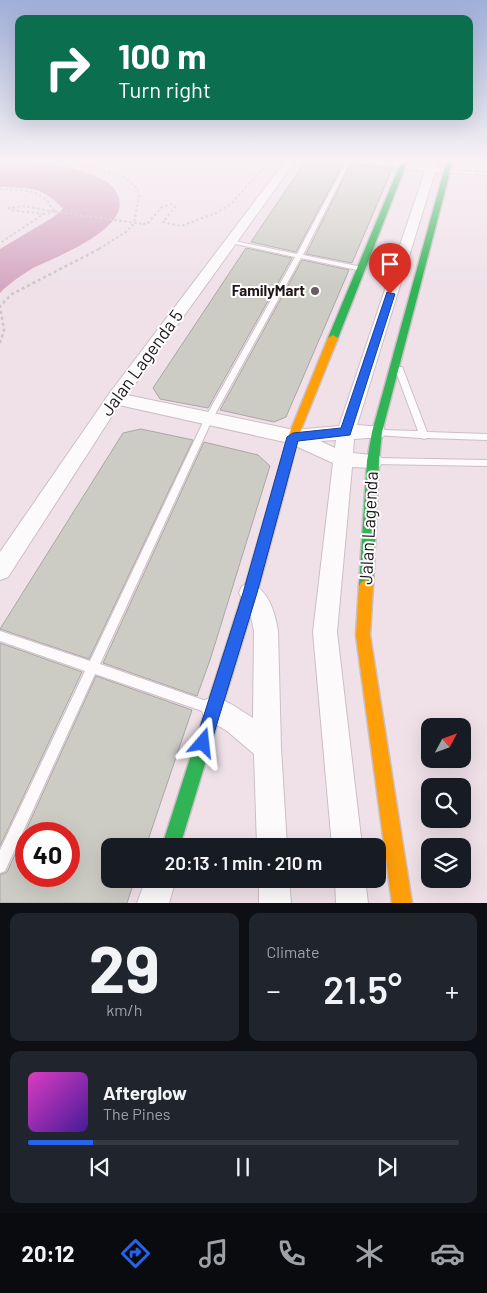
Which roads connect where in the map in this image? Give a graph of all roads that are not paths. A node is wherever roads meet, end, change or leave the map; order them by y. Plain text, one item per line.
1 (260, 202) edge
2 (327, 202) edge
3 (389, 202) edge
4 (420, 202) edge
5 (438, 202) edge
6 (230, 242) junction
7 (299, 256) junction
8 (362, 269) junction
9 (395, 360) junction
10 (115, 398) junction
11 (209, 418) junction
12 (346, 432) junction
13 (377, 432) junction
14 (424, 436) junction
15 (293, 437) junction
16 (487, 437) edge
17 (342, 460) junction
18 (373, 461) junction
19 (487, 463) edge
20 (0, 570) edge
21 (250, 593) junction
22 (0, 636) edge
23 (92, 667) junction
24 (214, 709) junction
25 (267, 748) junction
26 (174, 838) edge
27 (272, 838) edge
28 (346, 838) edge
29 (0, 866) edge
30 (158, 888) edge
31 (275, 888) edge
32 (351, 888) edge
33 (153, 903) edge
34 (276, 903) edge
35 (352, 903) edge
36 (402, 903) edge

1 - 6 street, Jalan Lagenda 5
2 - 7 lane
3 - 8 street
4 - 12 street, Jalan Lagenda
5 - 9 street, Jalan Lagenda
6 - 7 lane
6 - 10 street, Jalan Lagenda 5
7 - 8 lane
7 - 11 lane
8 - 15 street
9 - 13 street, Jalan Lagenda
9 - 14 lane
10 - 11 street
10 - 20 street, Jalan Lagenda 5
11 - 15 street
11 - 23 lane
12 - 13 street
12 - 15 street
12 - 17 street, Jalan Lagenda
13 - 14 lane
13 - 18 street, Jalan Lagenda
14 - 16 lane
15 - 17 street
15 - 21 street
17 - 18 street
17 - 28 street, Jalan Lagenda
18 - 19 lane
18 - 36 street, Jalan Lagenda
21 - 24 street
21 - 25 street
22 - 23 lane
23 - 24 lane
23 - 29 lane
24 - 25 street
24 - 26 street
25 - 27 street
30 - 33 street
31 - 34 street
32 - 35 street

